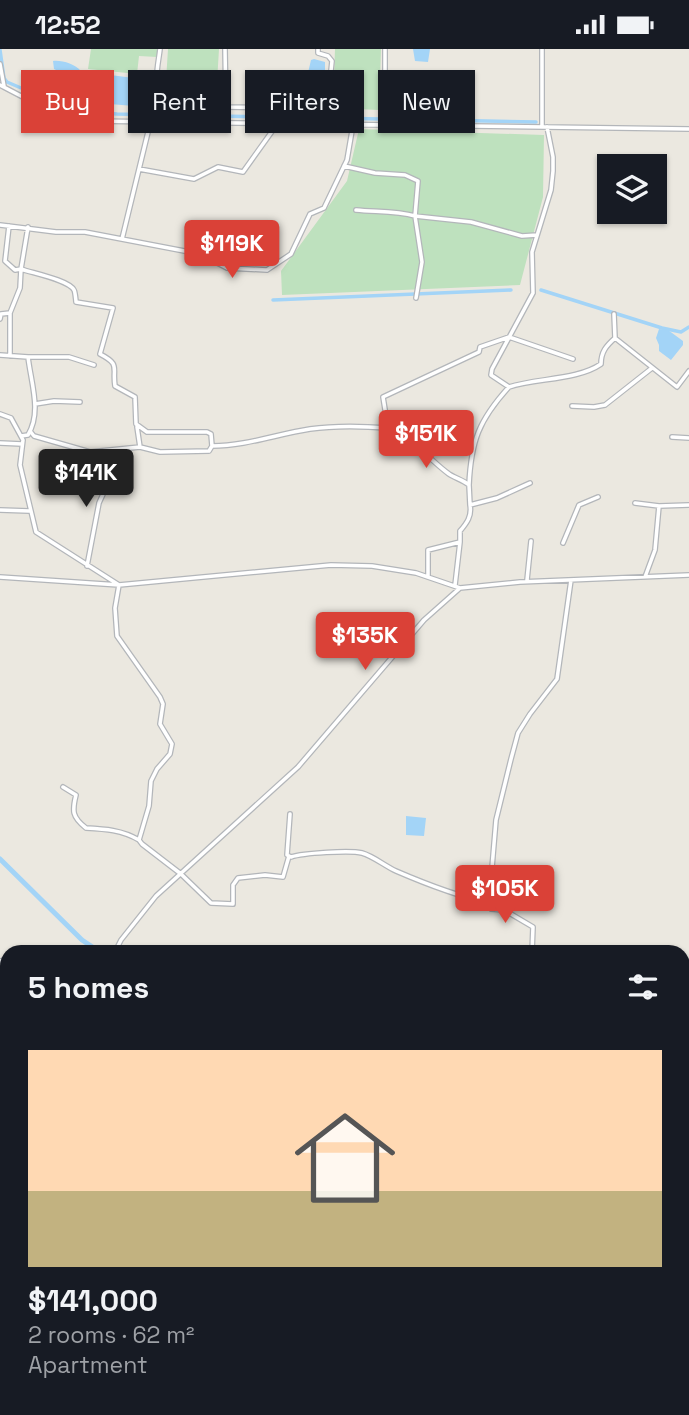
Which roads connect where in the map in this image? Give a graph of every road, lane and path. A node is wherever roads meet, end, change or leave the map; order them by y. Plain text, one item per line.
1 (160, 49) edge
2 (225, 49) edge
3 (318, 49) edge
4 (385, 49) edge
5 (542, 49) edge
6 (0, 64) edge
7 (157, 70) edge
8 (225, 70) edge
9 (385, 70) edge
10 (2, 86) edge
11 (231, 107) edge
12 (128, 121) edge
13 (475, 126) edge
14 (544, 127) junction
15 (689, 129) edge
16 (147, 133) edge
17 (271, 133) edge
18 (351, 133) edge
19 (344, 166) junction
20 (139, 169) junction
21 (356, 210) dead end
22 (415, 216) junction
23 (0, 225) edge
24 (9, 226) junction
25 (28, 227) junction
26 (537, 235) junction
27 (122, 239) junction
28 (21, 269) junction
29 (416, 298) dead end
30 (10, 313) junction
31 (614, 314) dead end
32 (0, 319) edge
33 (509, 337) junction
34 (615, 338) junction
35 (0, 355) edge
36 (10, 356) junction
37 (28, 357) junction
38 (573, 359) dead end
39 (94, 365) dead end
40 (652, 367) junction
41 (689, 371) edge
42 (509, 387) junction
43 (80, 402) dead end
44 (35, 404) junction
45 (572, 406) dead end
46 (0, 414) edge
47 (136, 425) junction
48 (388, 428) junction
49 (30, 431) junction
50 (21, 436) junction
51 (672, 437) dead end
52 (689, 438) edge
53 (0, 443) edge
54 (22, 445) junction
55 (212, 446) junction
56 (140, 447) junction
57 (100, 452) junction
58 (530, 483) dead end
59 (469, 485) junction
60 (598, 497) dead end
61 (635, 503) dead end
62 (470, 505) junction
63 (689, 505) edge
64 (659, 506) junction
65 (0, 510) edge
66 (30, 511) junction
67 (531, 541) dead end
68 (460, 542) junction
69 (563, 543) dead end
70 (87, 566) junction
71 (689, 575) edge
72 (0, 577) edge
73 (428, 577) junction
74 (645, 577) junction
75 (572, 580) junction
76 (527, 581) junction
77 (119, 585) junction
78 (458, 587) junction
79 (63, 787) dead end
80 (290, 814) dead end
81 (139, 840) junction
82 (289, 856) junction
83 (181, 874) junction
84 (489, 903) junction
85 (118, 945) edge
86 (532, 945) edge

1 - 7 street
2 - 8 street
3 - 11 street
4 - 9 street
5 - 14 street
6 - 10 street
10 - 12 street
13 - 14 street
14 - 15 street
14 - 26 street
16 - 20 street
17 - 20 street
18 - 19 street
19 - 22 street
19 - 27 street
20 - 27 street
21 - 22 street
22 - 26 street
22 - 29 street
23 - 24 street
24 - 25 street
24 - 28 street
25 - 27 street
25 - 28 street
26 - 33 street
28 - 30 street
28 - 47 street
30 - 32 street
30 - 36 street
31 - 34 street
33 - 38 street
33 - 42 street
33 - 48 street
34 - 40 street
34 - 42 street
35 - 36 street
36 - 37 street
37 - 39 street
37 - 44 street
40 - 41 street
40 - 45 street
42 - 59 street
43 - 44 street
44 - 49 street
46 - 50 street
47 - 55 street
47 - 56 street
48 - 55 street
48 - 59 street
49 - 50 street
49 - 57 street
50 - 54 street
51 - 52 street
53 - 54 street
54 - 66 street
55 - 56 street
56 - 57 street
57 - 70 street
58 - 62 street
59 - 62 street
60 - 69 street
61 - 64 street
62 - 68 street
63 - 64 street
64 - 74 street
65 - 66 street
66 - 70 street
67 - 76 street
68 - 73 street
68 - 78 street
70 - 77 street
71 - 74 street
72 - 77 street
73 - 77 street
73 - 78 street
74 - 75 street
75 - 76 street
75 - 84 street
76 - 78 street
77 - 81 street
78 - 83 street
79 - 81 street
80 - 82 street
81 - 83 street
82 - 83 street
82 - 84 street
83 - 85 street
84 - 86 street

